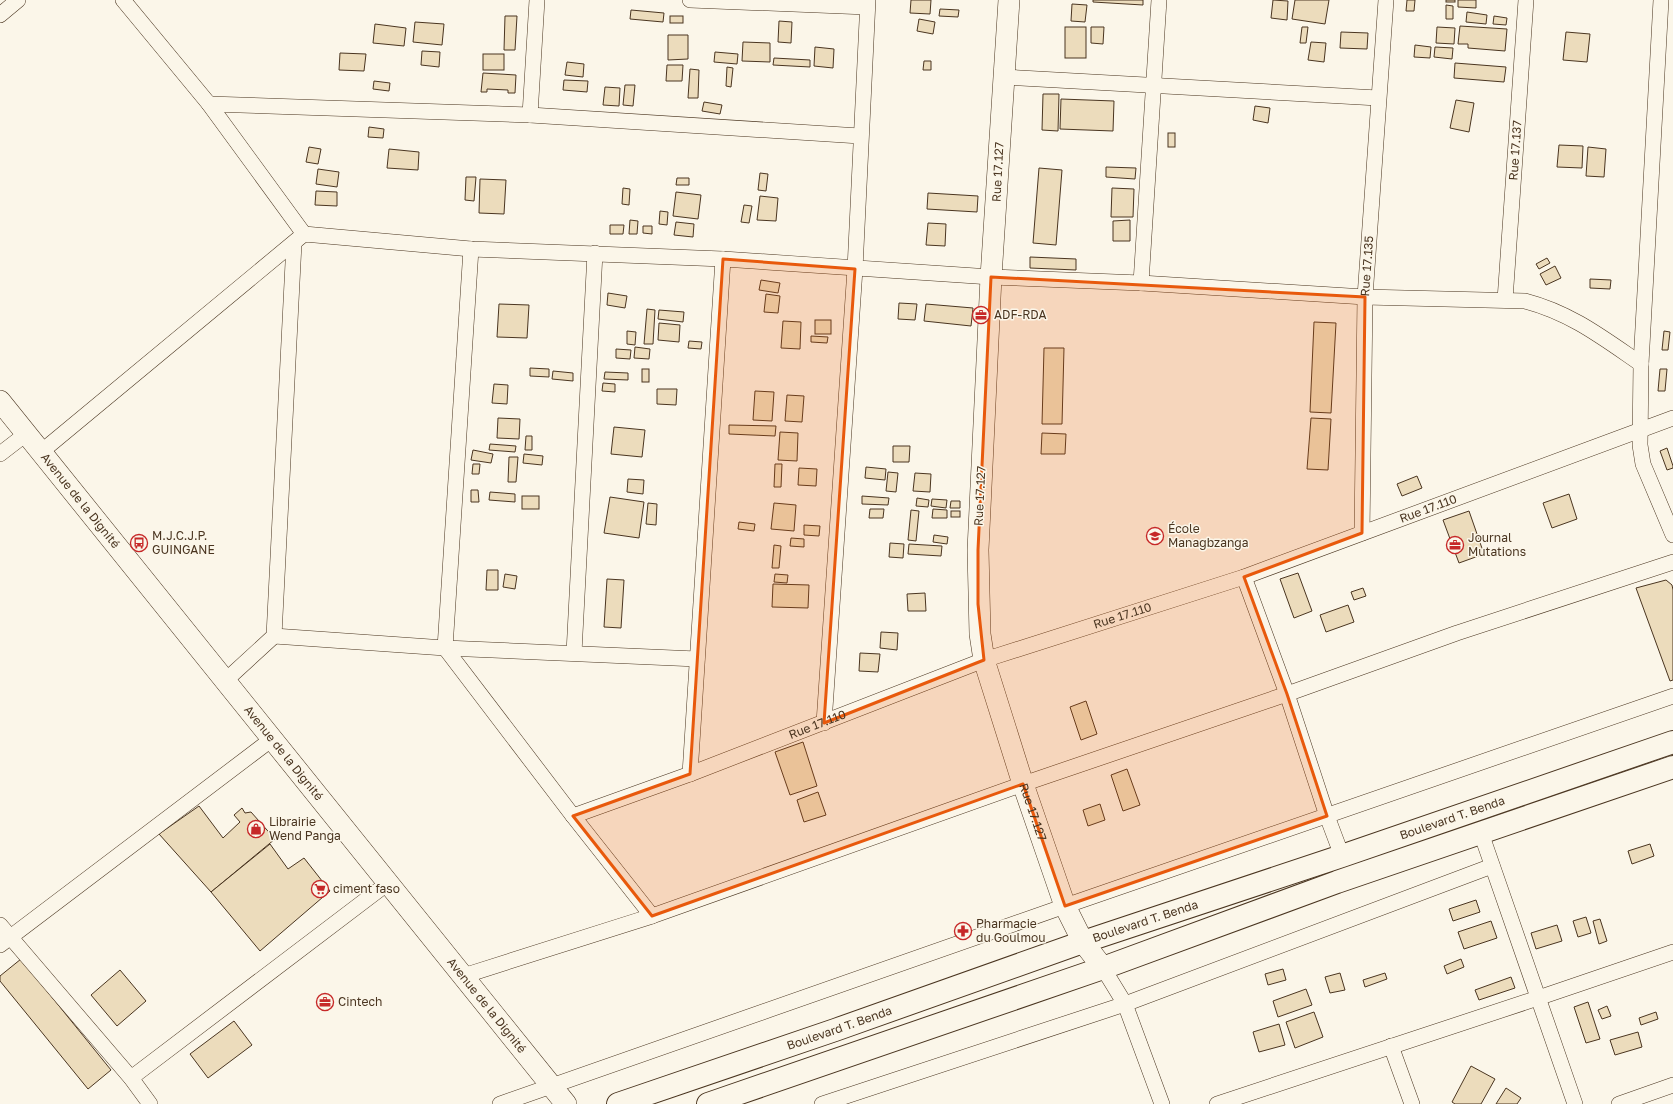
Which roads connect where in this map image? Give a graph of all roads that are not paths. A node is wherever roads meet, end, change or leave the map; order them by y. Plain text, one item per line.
1 (18, 0) edge
2 (123, 0) edge
3 (537, 0) edge
4 (690, 0) edge
5 (1009, 0) edge
6 (1159, 0) edge
7 (1386, 0) edge
8 (1526, 0) edge
9 (1661, 0) edge
10 (867, 4) edge
11 (0, 15) edge
12 (1004, 77) junction
13 (1154, 84) junction
14 (1378, 98) junction
15 (209, 104) junction
16 (530, 115) junction
17 (860, 136) junction
18 (299, 238) junction
19 (471, 249) junction
20 (595, 253) junction
21 (723, 259) junction
22 (855, 269) junction
23 (992, 277) junction
24 (1141, 284) junction
25 (1365, 297) junction
26 (1505, 300) junction
27 (1641, 364) junction
28 (0, 401) edge
29 (1673, 418) edge
30 (1641, 430) junction
31 (26, 434) junction
32 (41, 452) junction
33 (0, 454) edge
34 (1362, 533) junction
35 (1673, 535) edge
36 (1673, 562) edge
37 (1244, 577) junction
38 (274, 636) junction
39 (445, 648) junction
40 (574, 653) junction
41 (697, 659) junction
42 (984, 660) junction
43 (225, 680) junction
44 (1287, 694) junction
45 (1673, 696) edge
46 (824, 723) junction
47 (272, 739) junction
48 (1673, 742) edge
49 (1673, 767) edge
50 (690, 774) junction
51 (1023, 784) junction
52 (573, 816) junction
53 (1327, 816) junction
54 (1481, 833) junction
55 (1342, 856) junction
56 (1492, 866) junction
57 (388, 883) junction
58 (1065, 906) junction
59 (652, 916) junction
60 (0, 925) edge
61 (5, 941) edge
62 (1083, 942) junction
63 (1673, 952) edge
64 (1103, 968) junction
65 (463, 976) junction
66 (1538, 998) junction
67 (1125, 1004) junction
68 (1391, 1046) junction
69 (131, 1078) junction
70 (1673, 1085) edge
71 (552, 1086) junction
72 (150, 1104) edge
73 (500, 1104) edge
74 (566, 1104) edge
75 (618, 1104) edge
76 (708, 1104) edge
77 (822, 1104) edge
78 (1162, 1104) edge
79 (1217, 1104) edge
80 (1412, 1104) edge
81 (1575, 1104) edge
82 (1619, 1104) edge

1 - 11 street
2 - 15 street
3 - 16 street
4 - 10 street
5 - 12 street, Rue 17.127
6 - 13 street
7 - 14 street, Rue 17.135
8 - 26 street, Rue 17.137
9 - 27 street
10 - 17 street
12 - 13 street
12 - 23 street, Rue 17.127
13 - 14 street
13 - 24 street
14 - 25 street, Rue 17.135
15 - 16 street
15 - 18 street
16 - 17 street
17 - 22 street
18 - 19 street
18 - 32 street
18 - 38 street
19 - 20 street
19 - 39 street
20 - 21 street
20 - 40 street
21 - 22 street
21 - 41 street
22 - 23 street
22 - 46 street
23 - 24 street
23 - 42 street, Rue 17.127
24 - 25 street
25 - 26 street
25 - 34 street, Rue 17.135
26 - 27 street
27 - 30 street
28 - 31 street, Avenue de la Dignité
29 - 30 street, Rue 17.110
30 - 34 street, Rue 17.110
30 - 35 street
31 - 32 street, Avenue de la Dignité
31 - 33 street
32 - 43 street, Avenue de la Dignité
34 - 37 street, Rue 17.110
36 - 44 street
37 - 42 street, Rue 17.110
37 - 44 street
38 - 39 street
38 - 43 street
39 - 40 street
39 - 52 street
40 - 41 street
41 - 50 street
42 - 46 street, Rue 17.110
42 - 51 street, Rue 17.127
43 - 47 street, Avenue de la Dignité
44 - 51 street
44 - 53 street
45 - 53 street
46 - 50 street, Rue 17.110
47 - 57 street, Avenue de la Dignité
47 - 61 street
48 - 55 highway, Boulevard T. Benda
49 - 54 highway, Boulevard T. Benda
50 - 52 street, Rue 17.110
51 - 58 street, Rue 17.127
51 - 59 street
52 - 59 street
53 - 55 street
53 - 58 street
54 - 56 street
54 - 64 highway, Boulevard T. Benda
55 - 62 highway, Boulevard T. Benda
56 - 66 street
56 - 67 street
57 - 65 street, Avenue de la Dignité
57 - 69 street
58 - 62 street, Rue 17.127
58 - 71 street
59 - 65 street
60 - 61 street
61 - 69 street
62 - 64 street, Rue 17.127
62 - 75 highway, Boulevard T. Benda
63 - 66 street
64 - 67 street
64 - 76 highway, Boulevard T. Benda
65 - 71 street, Avenue de la Dignité
66 - 68 street
66 - 81 street
67 - 77 street
67 - 78 street
68 - 79 street
68 - 80 street
69 - 72 street
70 - 82 street
71 - 73 street
71 - 74 street, Avenue de la Dignité

